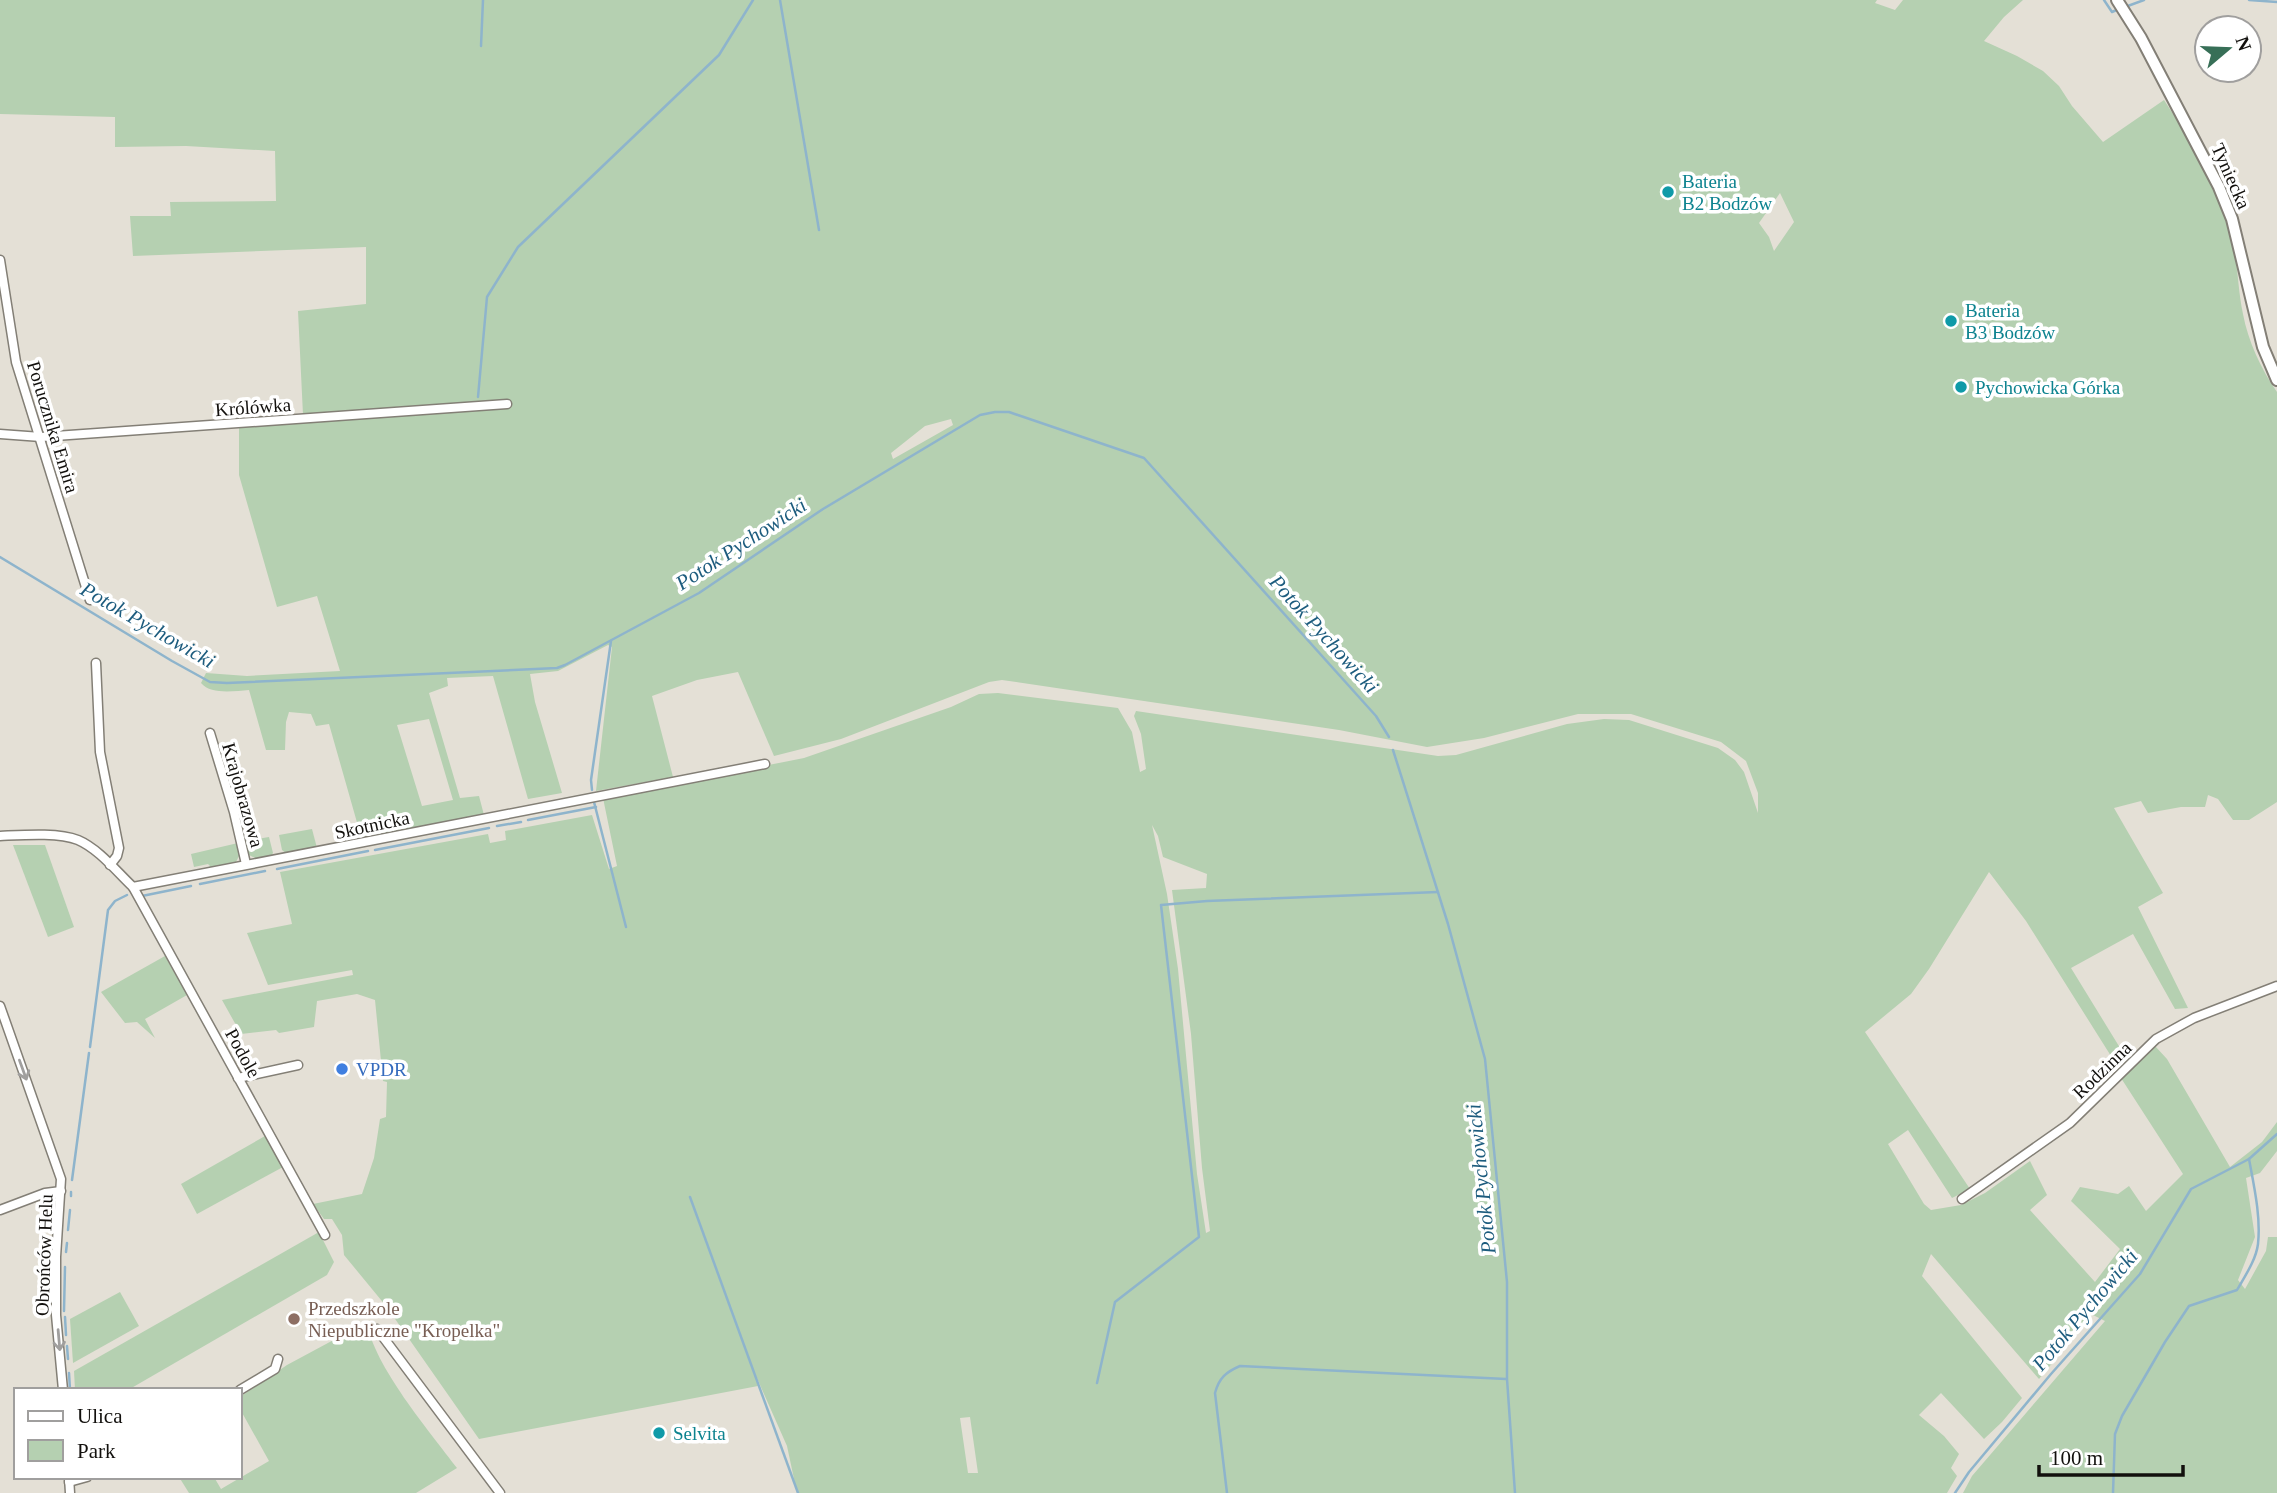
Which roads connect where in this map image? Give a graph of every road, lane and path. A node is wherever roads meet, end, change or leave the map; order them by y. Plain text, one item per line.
1 (2117, 0) edge
2 (0, 260) edge
3 (2277, 380) edge
4 (507, 404) dead end
5 (0, 434) edge
6 (41, 438) junction
7 (90, 600) dead end
8 (96, 663) dead end
9 (210, 733) dead end
10 (765, 764) dead end
11 (0, 836) edge
12 (246, 864) junction
13 (110, 865) junction
14 (133, 887) junction
15 (2277, 986) edge
16 (0, 1006) edge
17 (298, 1065) dead end
18 (238, 1079) junction
19 (61, 1191) junction
20 (1962, 1199) dead end
21 (0, 1210) edge
22 (325, 1235) dead end
23 (377, 1329) dead end
24 (278, 1359) dead end
25 (63, 1388) edge
26 (242, 1389) edge
27 (69, 1480) edge
28 (70, 1493) edge
29 (500, 1493) edge

1 - 3 street, Tyniecka
2 - 6 street, Porucznika Emira
4 - 6 street, Królówka
5 - 6 street, Królówka
6 - 7 street, Porucznika Emira
8 - 13 street
9 - 12 street, Krajobrazowa
10 - 12 street, Skotnicka
11 - 13 street
12 - 14 street, Skotnicka
13 - 14 street
14 - 18 street, Podole
15 - 20 street, Rodzinna
16 -> 19 street, Obrońców Helu
17 - 18 street
18 - 22 street, Podole
19 - 21 street
19 -> 25 street, Obrońców Helu
23 - 29 street
24 - 26 street
27 - 28 street

